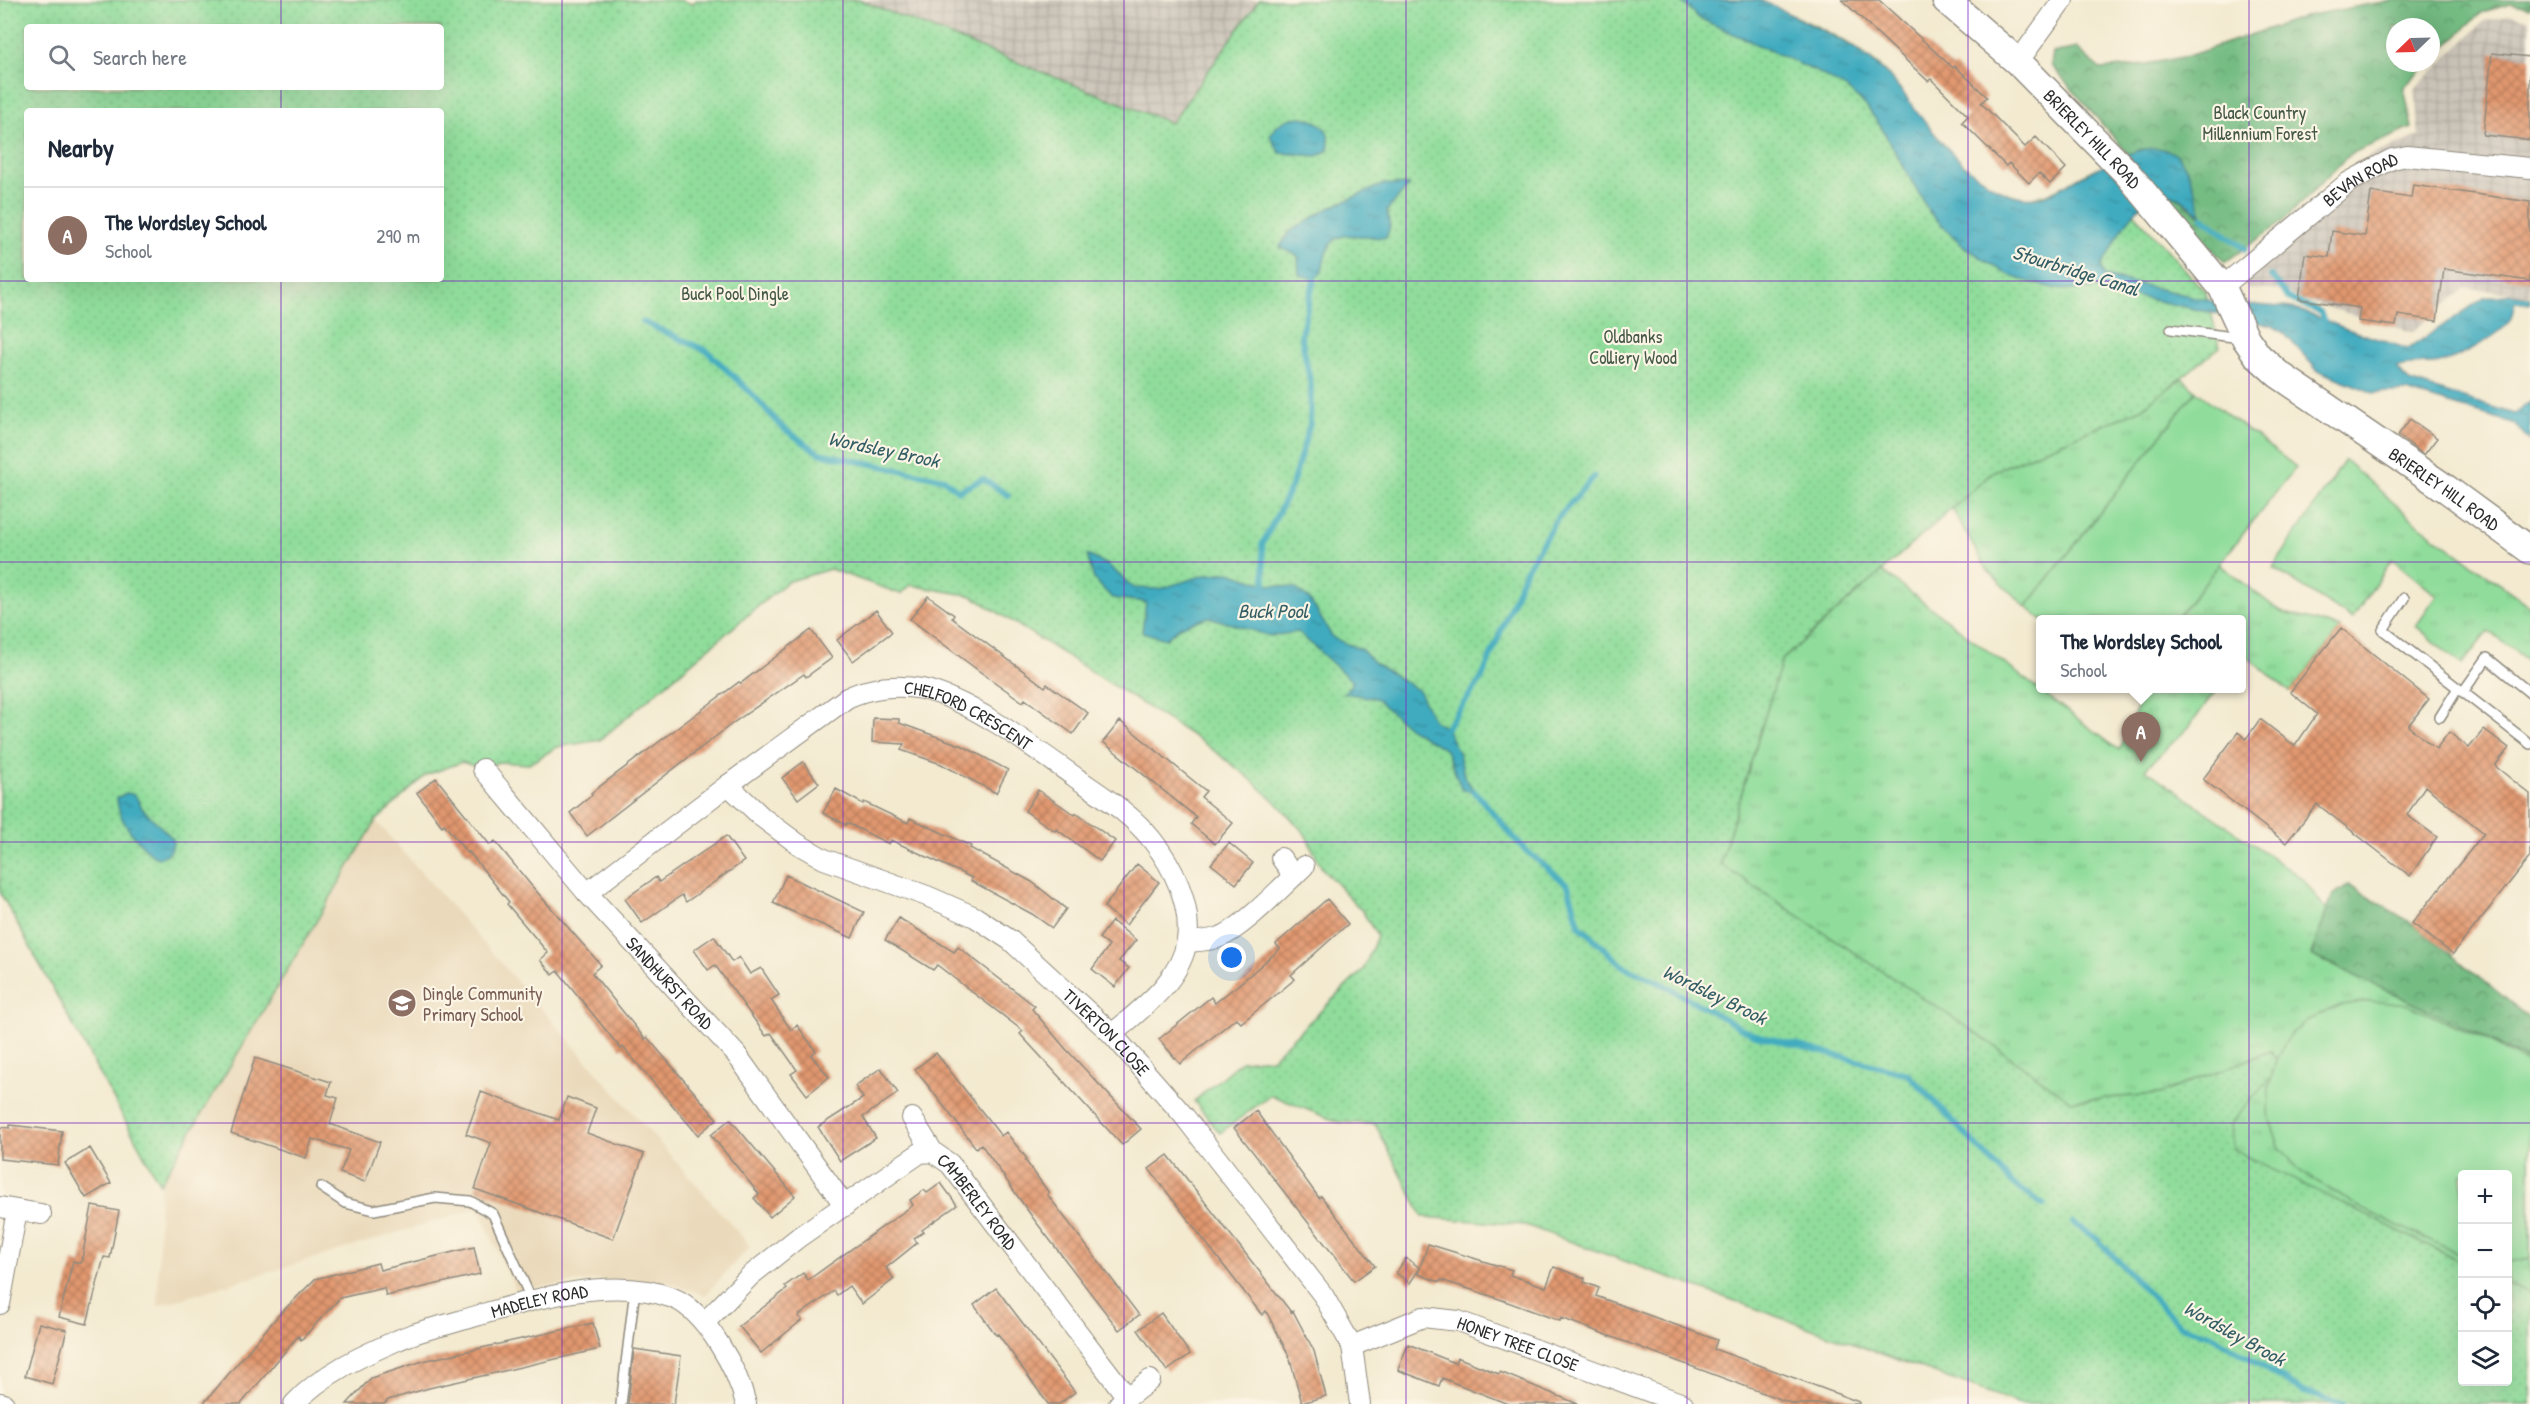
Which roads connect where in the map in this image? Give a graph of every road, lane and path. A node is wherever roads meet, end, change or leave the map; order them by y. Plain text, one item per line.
1 (1946, 0) edge
2 (2063, 0) edge
3 (2018, 63) junction
4 (2530, 168) edge
5 (2223, 290) junction
6 (2171, 329) dead end
7 (2246, 339) junction
8 (2530, 549) edge
9 (2404, 598) dead end
10 (2461, 690) junction
11 (2530, 693) edge
12 (2440, 717) dead end
13 (2530, 744) edge
14 (483, 770) dead end
15 (728, 785) junction
16 (1281, 858) dead end
17 (587, 893) junction
18 (1187, 942) junction
19 (1112, 1034) junction
20 (912, 1118) dead end
21 (933, 1152) junction
22 (321, 1187) dead end
23 (845, 1206) junction
24 (9, 1209) edge
25 (41, 1214) dead end
26 (635, 1289) junction
27 (532, 1301) junction
28 (0, 1304) edge
29 (705, 1322) junction
30 (1352, 1346) junction
31 (1150, 1380) dead end
32 (1123, 1401) edge
33 (294, 1404) edge
34 (621, 1404) edge
35 (746, 1404) edge
36 (1360, 1404) edge
37 (1683, 1404) edge

1 - 3 main road, BRIERLEY HILL ROAD
2 - 3 street
3 - 5 main road, BRIERLEY HILL ROAD
4 - 5 street, BEVAN ROAD
5 - 7 main road, BRIERLEY HILL ROAD
6 - 7 lane
7 - 8 main road, BRIERLEY HILL ROAD
9 - 10 lane
10 - 11 lane
10 - 12 lane
10 - 13 lane
14 - 17 street, SANDHURST ROAD
15 - 17 street, CHELFORD CRESCENT
15 - 18 street, CHELFORD CRESCENT
15 - 19 street, TIVERTON CLOSE
16 - 18 street
17 - 23 street, SANDHURST ROAD
18 - 19 street, CHELFORD CRESCENT
19 - 30 street, TIVERTON CLOSE
20 - 21 street
21 - 23 street, CAMBERLEY ROAD
21 - 32 street, CAMBERLEY ROAD
22 - 27 lane
23 - 29 street, CAMBERLEY ROAD
24 - 25 street
24 - 28 street
26 - 27 street, MADELEY ROAD
26 - 29 street, MADELEY ROAD
26 - 34 lane
27 - 33 street, MADELEY ROAD
29 - 35 street, MADELEY ROAD
30 - 36 street, TIVERTON CLOSE
30 - 37 street, HONEY TREE CLOSE
31 - 32 street, CAMBERLEY ROAD

